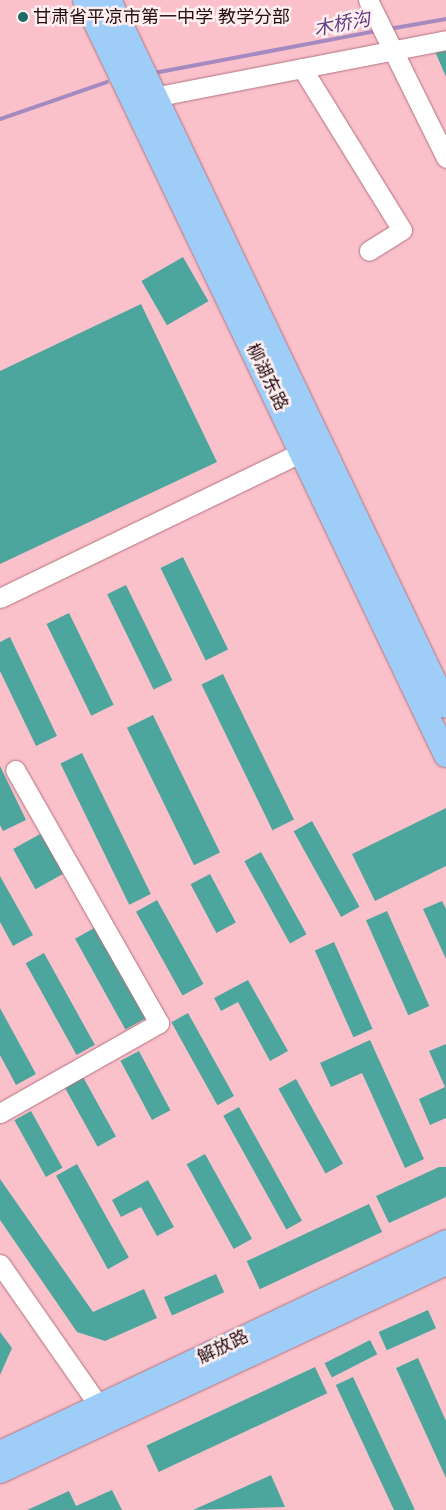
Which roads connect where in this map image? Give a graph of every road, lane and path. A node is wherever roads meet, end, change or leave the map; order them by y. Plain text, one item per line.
1 (85, 0) edge
2 (108, 0) edge
3 (368, 0) edge
4 (388, 37) junction
5 (446, 40) edge
6 (302, 68) junction
7 (145, 98) junction
8 (446, 158) edge
9 (369, 251) dead end
10 (312, 448) junction
11 (0, 598) edge
12 (441, 682) edge
13 (446, 706) edge
14 (446, 755) edge
15 (15, 770) dead end
16 (0, 1113) edge
17 (446, 1242) edge
18 (446, 1263) edge
19 (0, 1264) edge
20 (98, 1406) junction
21 (0, 1453) edge
22 (0, 1471) edge

1 - 7 main road, 柳湖东路
2 - 7 main road, 柳湖东路
3 - 4 street
4 - 5 street
4 - 6 street
4 - 8 street
6 - 7 street
6 - 9 street
7 - 10 main road, 柳湖东路
10 - 11 street
10 - 12 main road, 柳湖东路
10 - 14 main road, 柳湖东路
12 - 13 main road, 柳湖东路
15 - 16 street
17 - 20 main road, 解放路
18 - 22 main road, 解放路
19 - 20 street
20 - 21 main road, 解放路

